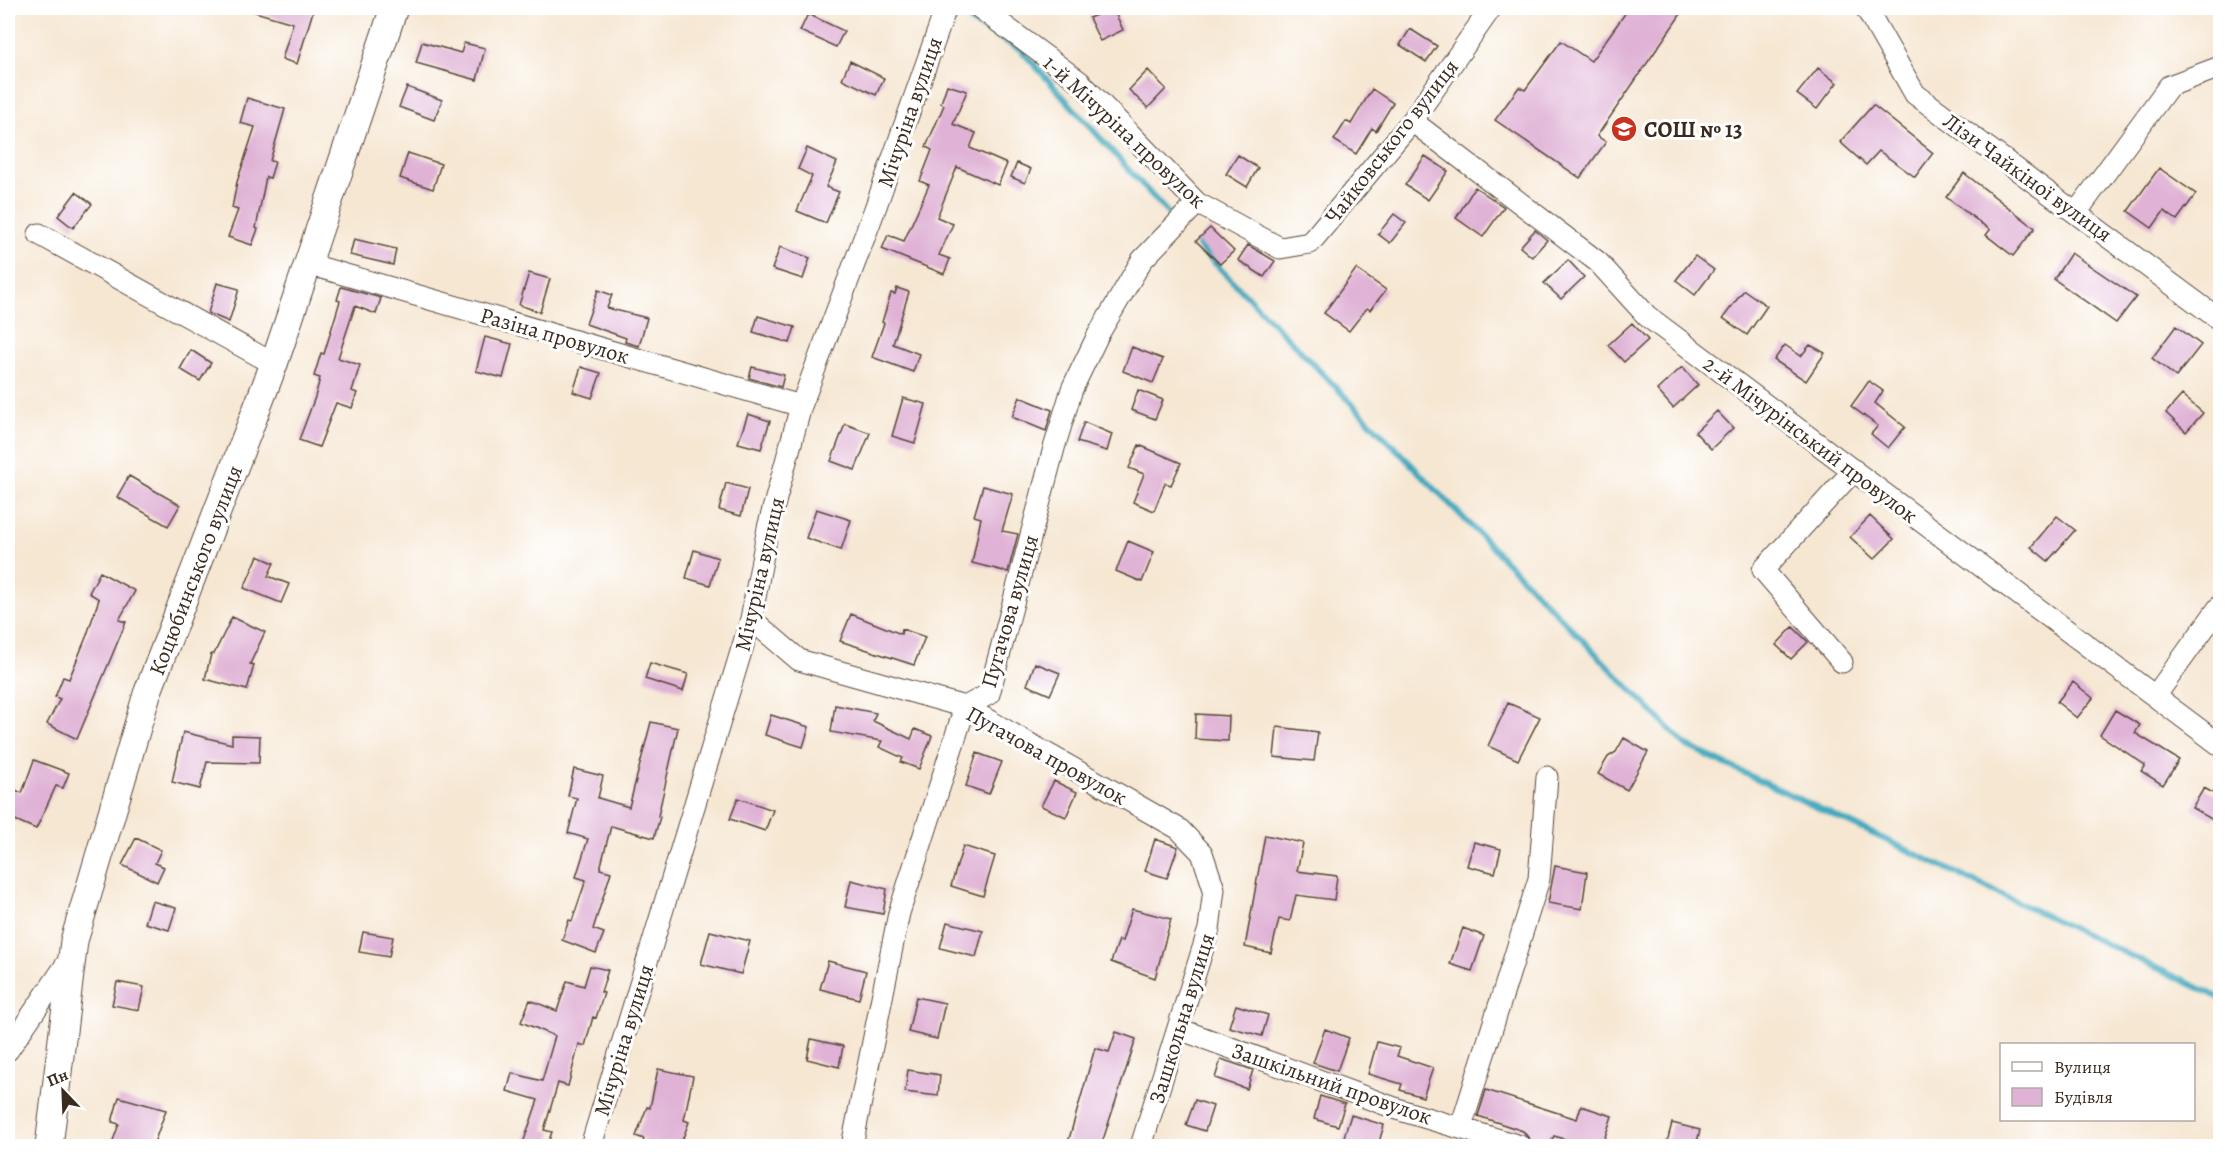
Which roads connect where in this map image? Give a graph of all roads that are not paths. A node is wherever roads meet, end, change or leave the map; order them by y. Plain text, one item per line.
1 (394, 8) edge
2 (946, 8) edge
3 (980, 8) edge
4 (1491, 8) edge
5 (1866, 8) edge
6 (2220, 67) edge
7 (1412, 122) junction
8 (1197, 203) junction
9 (2076, 213) junction
10 (39, 234) dead end
11 (1310, 243) joint
12 (308, 264) junction
13 (2220, 320) edge
14 (274, 364) junction
15 (801, 406) junction
16 (1854, 470) junction
17 (2220, 606) edge
18 (751, 619) junction
19 (1842, 662) dead end
20 (2156, 695) junction
21 (965, 707) junction
22 (2220, 745) edge
23 (1547, 777) dead end
24 (1214, 889) joint
25 (72, 956) junction
26 (1179, 1029) junction
27 (8, 1050) edge
28 (1461, 1127) junction
29 (49, 1146) edge
30 (591, 1146) edge
31 (852, 1146) edge
32 (1141, 1146) edge
33 (1520, 1146) edge

1 - 12 street, Коцюбинського вулиця
2 - 15 street, Мічуріна вулиця
3 - 8 street, 1-й Мічуріна провулок
4 - 7 street, Чайковського вулиця
5 - 9 street, Лізи Чайкіної вулиця
6 - 9 street
7 - 11 street, Чайковського вулиця
7 - 16 street, 2-й Мічурінський провулок
8 - 11 street, 1-й Мічуріна провулок
8 - 21 street, Пугачова вулиця
9 - 13 street, Лізи Чайкіної вулиця
10 - 14 street
12 - 14 street, Коцюбинського вулиця
12 - 15 street, Разіна провулок
14 - 25 street, Коцюбинського вулиця
15 - 18 street, Мічуріна вулиця
16 - 19 street
16 - 20 street, 2-й Мічурінський провулок
17 - 20 street
18 - 21 street, Пугачова провулок
18 - 30 street, Мічуріна вулиця
20 - 22 street, 2-й Мічурінський провулок
21 - 24 street, Пугачова провулок
21 - 31 street, Пугачова вулиця
23 - 28 street
24 - 26 street, Зашкольна вулиця
25 - 27 street
25 - 29 street, Коцюбинського вулиця
26 - 28 street, Зашкільний провулок
26 - 32 street, Зашкольна вулиця
28 - 33 street, Зашкільний провулок

